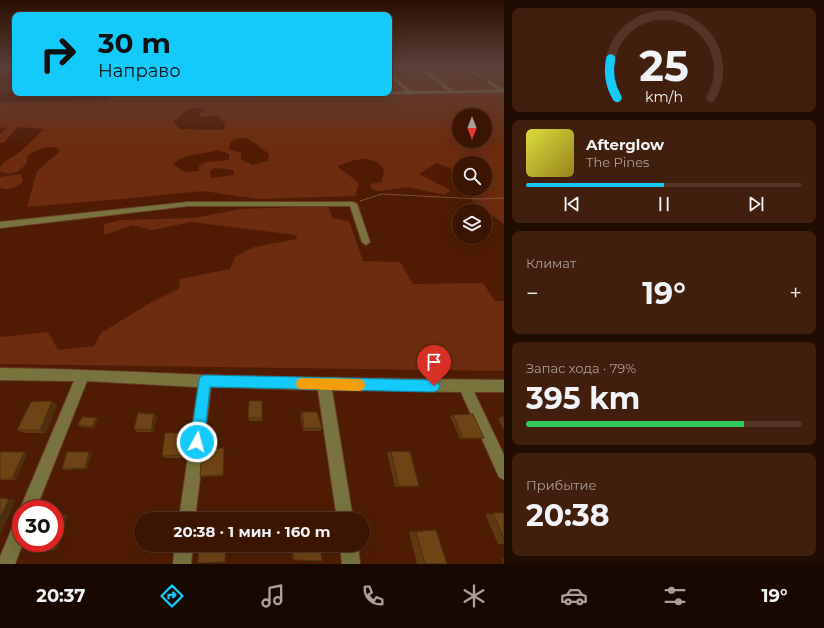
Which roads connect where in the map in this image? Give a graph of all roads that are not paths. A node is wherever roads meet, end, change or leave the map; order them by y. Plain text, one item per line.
1 (0, 225) edge
2 (366, 242) dead end
3 (0, 374) edge
4 (83, 375) junction
5 (204, 381) junction
6 (324, 384) junction
7 (504, 386) edge
8 (465, 387) junction
9 (504, 472) edge
10 (32, 500) edge
11 (189, 512) edge
12 (344, 512) edge
13 (12, 549) edge
14 (183, 552) edge
15 (350, 552) edge
16 (6, 564) edge
17 (182, 564) edge
18 (352, 564) edge

1 - 2 street
3 - 4 street
4 - 5 street
4 - 10 street
5 - 6 street
5 - 11 street
6 - 8 street
6 - 12 street
7 - 8 street
8 - 9 street
13 - 16 street
14 - 17 street
15 - 18 street

